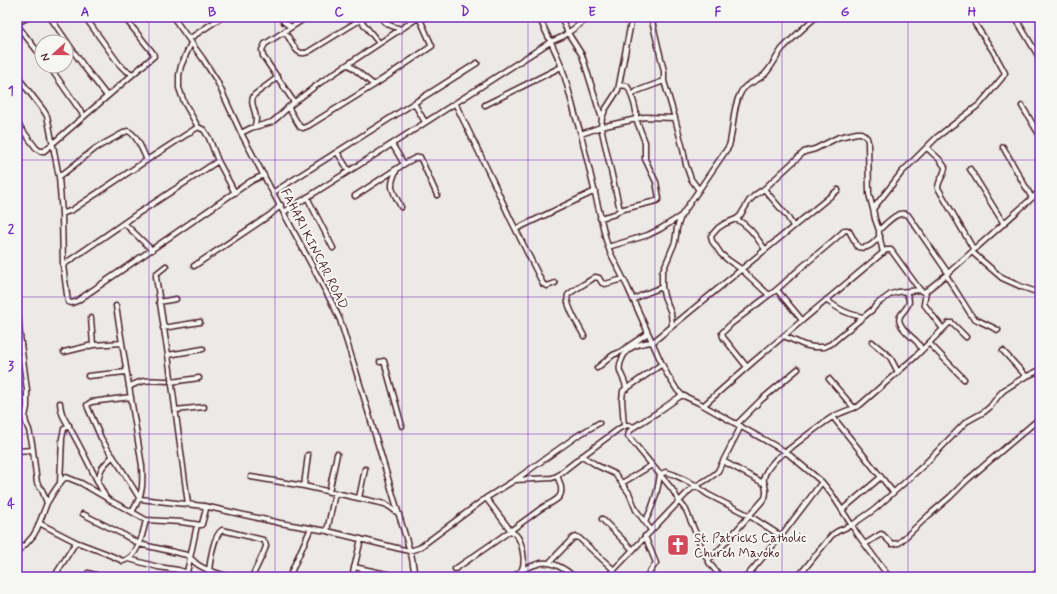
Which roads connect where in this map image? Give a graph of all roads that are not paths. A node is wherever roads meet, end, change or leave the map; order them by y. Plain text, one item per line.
1 (29, 17) edge
2 (50, 17) edge
3 (85, 17) edge
4 (124, 17) edge
5 (172, 17) edge
6 (222, 17) edge
7 (280, 17) edge
8 (307, 17) edge
9 (380, 17) edge
10 (419, 17) edge
11 (538, 17) edge
12 (561, 17) edge
13 (590, 17) edge
14 (632, 17) edge
15 (650, 17) edge
16 (816, 17) edge
17 (974, 17) edge
18 (1015, 17) edge
19 (359, 18) edge
20 (413, 19) edge
21 (17, 24) edge
22 (291, 27) junction
23 (401, 29) junction
24 (284, 32) junction
25 (568, 32) junction
26 (190, 41) junction
27 (550, 42) junction
28 (379, 43) junction
29 (34, 46) edge
30 (1040, 59) edge
31 (477, 63) dead end
32 (348, 64) junction
33 (562, 67) junction
34 (55, 74) edge
35 (133, 74) junction
36 (17, 76) edge
37 (278, 78) junction
38 (664, 81) junction
39 (374, 85) junction
40 (619, 85) junction
41 (632, 95) junction
42 (107, 96) junction
43 (294, 102) junction
44 (455, 103) junction
45 (414, 104) junction
46 (485, 105) dead end
47 (1022, 106) dead end
48 (288, 107) junction
49 (84, 116) junction
50 (602, 118) junction
51 (675, 118) junction
52 (636, 119) junction
53 (425, 122) junction
54 (17, 123) edge
55 (255, 126) junction
56 (198, 127) junction
57 (601, 127) junction
58 (241, 133) junction
59 (581, 134) junction
60 (1040, 136) edge
61 (53, 143) junction
62 (392, 144) junction
63 (1003, 147) dead end
64 (927, 148) junction
65 (337, 152) junction
66 (147, 160) junction
67 (218, 161) junction
68 (404, 164) junction
69 (398, 169) junction
70 (970, 169) dead end
71 (349, 171) junction
72 (264, 175) junction
73 (59, 177) junction
74 (764, 189) junction
75 (699, 190) junction
76 (838, 190) dead end
77 (595, 191) junction
78 (1040, 191) edge
79 (274, 192) junction
80 (235, 193) junction
81 (437, 194) dead end
82 (354, 196) dead end
83 (307, 197) junction
84 (1032, 198) junction
85 (281, 205) junction
86 (401, 206) dead end
87 (873, 209) junction
88 (620, 210) junction
89 (284, 212) junction
90 (62, 214) junction
91 (681, 216) junction
92 (600, 218) junction
93 (736, 219) junction
94 (124, 223) junction
95 (1004, 224) junction
96 (793, 226) junction
97 (516, 229) junction
98 (879, 230) junction
99 (880, 236) junction
100 (608, 247) junction
101 (333, 248) dead end
102 (765, 249) junction
103 (152, 250) junction
104 (973, 251) junction
105 (883, 253) junction
106 (63, 265) junction
107 (166, 266) dead end
108 (194, 266) dead end
109 (741, 269) junction
110 (947, 274) junction
111 (623, 279) junction
112 (555, 283) dead end
113 (662, 287) junction
114 (777, 290) junction
115 (920, 290) junction
116 (926, 291) junction
117 (906, 292) junction
118 (1040, 293) edge
119 (769, 295) junction
120 (17, 299) edge
121 (176, 299) dead end
122 (633, 300) junction
123 (826, 300) junction
124 (159, 302) junction
125 (116, 306) dead end
126 (863, 317) junction
127 (91, 318) dead end
128 (802, 320) junction
129 (200, 322) dead end
130 (672, 326) junction
131 (163, 328) junction
132 (943, 329) junction
133 (998, 330) dead end
134 (648, 333) junction
135 (584, 336) dead end
136 (784, 336) junction
137 (966, 337) dead end
138 (653, 342) junction
139 (872, 342) dead end
140 (122, 343) junction
141 (929, 343) junction
142 (93, 345) junction
143 (203, 349) dead end
144 (922, 350) junction
145 (1002, 351) dead end
146 (64, 352) dead end
147 (168, 355) junction
148 (380, 362) dead end
149 (662, 364) junction
150 (747, 367) junction
151 (597, 368) dead end
152 (798, 369) dead end
153 (1040, 370) edge
154 (126, 372) junction
155 (898, 372) junction
156 (88, 376) dead end
157 (1026, 376) junction
158 (199, 378) dead end
159 (829, 379) dead end
160 (964, 379) dead end
161 (166, 381) dead end
162 (171, 382) junction
163 (129, 386) junction
164 (626, 389) junction
165 (682, 395) junction
166 (130, 396) junction
167 (60, 403) dead end
168 (704, 405) junction
169 (204, 407) dead end
170 (854, 408) junction
171 (175, 410) junction
172 (833, 417) junction
173 (1040, 418) edge
174 (598, 423) dead end
175 (739, 425) junction
176 (69, 426) junction
177 (402, 426) dead end
178 (624, 426) junction
179 (634, 427) junction
180 (33, 450) junction
181 (17, 451) edge
182 (786, 452) junction
183 (337, 454) dead end
184 (308, 455) dead end
185 (113, 456) junction
186 (582, 456) junction
187 (723, 461) junction
188 (652, 465) junction
189 (365, 469) dead end
190 (660, 474) junction
191 (558, 476) junction
192 (251, 477) dead end
193 (881, 478) junction
194 (515, 480) junction
195 (822, 482) junction
196 (98, 483) junction
197 (622, 483) junction
198 (60, 484) junction
199 (695, 485) junction
200 (765, 485) junction
201 (304, 486) junction
202 (329, 492) junction
203 (893, 492) junction
204 (335, 493) junction
205 (105, 497) junction
206 (359, 498) junction
207 (486, 498) junction
208 (140, 499) junction
209 (679, 501) junction
210 (47, 503) junction
211 (188, 504) junction
212 (204, 506) junction
213 (842, 510) junction
214 (132, 512) junction
215 (83, 514) dead end
216 (399, 515) junction
217 (750, 516) junction
218 (602, 519) dead end
219 (146, 520) junction
220 (645, 522) junction
221 (39, 523) junction
222 (197, 525) junction
223 (852, 525) junction
224 (311, 528) junction
225 (651, 530) junction
226 (327, 531) junction
227 (511, 531) junction
228 (645, 536) junction
229 (781, 536) junction
230 (361, 539) junction
231 (76, 542) junction
232 (139, 544) junction
233 (865, 544) junction
234 (633, 550) junction
235 (409, 551) junction
236 (17, 552) edge
237 (190, 557) junction
238 (129, 559) junction
239 (708, 560) junction
240 (549, 563) junction
241 (354, 567) junction
242 (455, 569) dead end
243 (1040, 569) edge
244 (208, 570) junction
245 (522, 570) junction
246 (614, 570) junction
247 (187, 575) edge
248 (718, 576) edge
249 (54, 577) edge
250 (86, 577) edge
251 (103, 577) edge
252 (208, 577) edge
253 (230, 577) edge
254 (252, 577) edge
255 (289, 577) edge
256 (352, 577) edge
257 (400, 577) edge
258 (415, 577) edge
259 (513, 577) edge
260 (574, 577) edge
261 (607, 577) edge
262 (646, 577) edge
263 (746, 577) edge
264 (798, 577) edge
265 (889, 577) edge
266 (1031, 577) edge

1 - 21 street
2 - 42 street
3 - 35 street
4 - 35 street
5 - 26 street, FAHARI KINCAR ROAD
6 - 26 street
7 - 22 street
8 - 22 street
9 - 23 street
10 - 20 street
10 - 39 street
11 - 27 street
12 - 25 street
13 - 25 street
14 - 40 street
15 - 38 street
16 - 75 street
17 - 64 street
18 - 30 street
19 - 24 street
19 - 28 street
20 - 23 street
21 - 29 street
22 - 24 street
23 - 28 street
24 - 37 street
25 - 27 street
25 - 50 street
26 - 56 street
26 - 58 street, FAHARI KINCAR ROAD
27 - 33 street
27 - 44 street
28 - 32 street
31 - 45 street
32 - 39 street
32 - 43 street
33 - 46 street
33 - 59 street
34 - 49 street
35 - 42 street
36 - 61 street
37 - 43 street
37 - 55 street
38 - 41 street
38 - 51 street
39 - 48 street
40 - 41 street
40 - 50 street
41 - 52 street
42 - 49 street
43 - 48 street
44 - 53 street
44 - 97 street
45 - 53 street
45 - 65 street
47 - 60 street
48 - 55 street
49 - 61 street
50 - 57 street
51 - 52 street
51 - 75 street
52 - 57 street
52 - 88 street
53 - 62 street
54 - 61 street
55 - 58 street
56 - 66 street
56 - 67 street
57 - 59 street
57 - 88 street
58 - 72 street, FAHARI KINCAR ROAD
59 - 77 street
61 - 73 street
62 - 68 street
62 - 71 street
63 - 84 street
64 - 87 street
64 - 104 street
65 - 71 street
65 - 79 street
66 - 73 street
66 - 90 street
67 - 80 street
67 - 94 street
68 - 69 street
68 - 81 street
69 - 82 street
69 - 86 street
70 - 95 street
71 - 83 street
72 - 79 street, FAHARI KINCAR ROAD
72 - 80 street
73 - 90 street
74 - 87 street
74 - 93 street
74 - 96 street
75 - 91 street
76 - 96 street
77 - 92 street
77 - 97 street
78 - 84 street
79 - 85 street, FAHARI KINCAR ROAD
80 - 103 street
83 - 89 street
83 - 101 street
84 - 95 street
85 - 89 street, FAHARI KINCAR ROAD
85 - 108 street
87 - 98 street
88 - 92 street
89 - 216 street, FAHARI KINCAR ROAD
90 - 106 street
91 - 100 street
91 - 113 street
92 - 100 street
93 - 102 street
93 - 109 street
94 - 103 street
94 - 106 street
95 - 104 street
96 - 102 street
97 - 112 street
98 - 99 street
98 - 110 street
99 - 105 street
99 - 114 street
100 - 111 street
102 - 109 street
103 - 106 street
104 - 110 street
104 - 118 street
105 - 115 street
105 - 123 street
107 - 124 street
109 - 119 street
109 - 130 street
110 - 116 street
110 - 133 street
111 - 122 street
111 - 135 street
113 - 122 street
113 - 130 street
114 - 119 street
114 - 128 street
115 - 116 street
115 - 117 street
116 - 132 street
117 - 126 street
117 - 144 street
119 - 150 street
120 - 180 street
121 - 124 street
122 - 134 street
123 - 126 street
123 - 128 street
124 - 131 street
125 - 140 street
126 - 136 street
127 - 142 street
128 - 136 street
129 - 131 street
130 - 138 street
131 - 147 street
132 - 137 street
132 - 141 street
134 - 138 street
134 - 151 street
136 - 150 street
138 - 149 street
138 - 164 street
139 - 155 street
140 - 142 street
140 - 154 street
141 - 144 street
141 - 160 street
142 - 146 street
143 - 147 street
144 - 155 street
145 - 157 street
147 - 162 street
148 - 177 street
149 - 164 street
149 - 165 street
150 - 168 street
152 - 175 street
153 - 157 street
154 - 156 street
154 - 163 street
155 - 170 street
157 - 203 street
158 - 162 street
159 - 170 street
161 - 163 street
162 - 171 street
163 - 166 street
164 - 178 street
165 - 168 street
165 - 179 street
166 - 185 street
166 - 208 street
167 - 176 street
168 - 175 street
169 - 171 street
170 - 172 street
171 - 211 street
172 - 182 street
172 - 193 street
173 - 233 street
174 - 194 street
175 - 182 street
175 - 187 street
176 - 196 street
176 - 198 street
178 - 179 street
178 - 186 street
179 - 188 street
180 - 181 street
180 - 210 street
182 - 195 street
182 - 200 street
183 - 202 street
184 - 201 street
185 - 196 street
185 - 208 street
186 - 191 street
186 - 197 street
187 - 199 street
187 - 200 street
188 - 190 street
188 - 197 street
189 - 206 street
190 - 199 street
190 - 209 street
190 - 220 street
191 - 194 street
191 - 227 street
192 - 201 street
193 - 203 street
193 - 213 street
194 - 207 street
195 - 213 street
195 - 229 street
196 - 205 street
197 - 220 street
198 - 205 street
198 - 210 street
199 - 209 street
199 - 217 street
200 - 217 street
201 - 202 street
202 - 204 street
203 - 223 street
204 - 206 street
204 - 226 street
205 - 214 street
206 - 216 street
207 - 227 street
207 - 235 street
208 - 211 street
208 - 214 street
209 - 225 street
209 - 239 street
210 - 221 street
211 - 212 street
212 - 222 street
212 - 224 street
213 - 223 street
214 - 219 street
215 - 232 street
216 - 235 street, FAHARI KINCAR ROAD
217 - 229 street
217 - 239 street
218 - 234 street
219 - 222 street
219 - 232 street
220 - 225 street
221 - 231 street
221 - 236 street
222 - 237 street
223 - 233 street
223 - 264 street
224 - 226 street
224 - 255 street
225 - 228 street
226 - 230 street
227 - 242 street
227 - 245 street
228 - 234 street
228 - 262 street
229 - 263 street
230 - 235 street
230 - 241 street
231 - 238 street
231 - 249 street
232 - 237 street
232 - 238 street
233 - 265 street
234 - 246 street
235 - 258 street, FAHARI KINCAR ROAD
237 - 244 street
237 - 247 street
238 - 247 street
239 - 248 street
240 - 245 street
240 - 246 street
240 - 260 street
241 - 256 street
241 - 257 street
243 - 266 street
244 - 252 street
244 - 253 street
244 - 254 street
245 - 259 street
246 - 261 street
250 - 251 street

